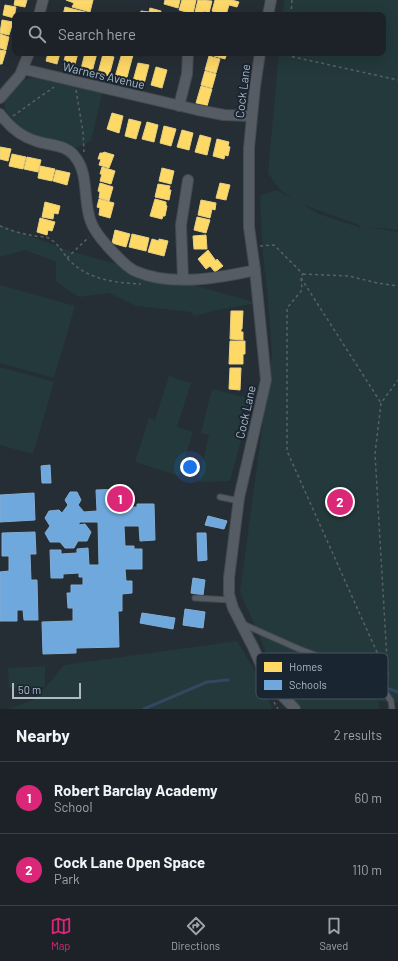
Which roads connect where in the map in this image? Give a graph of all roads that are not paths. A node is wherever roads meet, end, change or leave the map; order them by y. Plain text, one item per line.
1 (43, 0) edge
2 (271, 0) edge
3 (40, 12) edge
4 (269, 12) edge
5 (28, 56) edge
6 (188, 56) edge
7 (260, 56) edge
8 (24, 68) junction
9 (0, 98) edge
10 (179, 106) junction
11 (252, 116) junction
12 (3, 117) edge
13 (188, 180) dead end
14 (255, 270) junction
15 (183, 279) junction
16 (220, 497) dead end
17 (239, 501) junction
18 (195, 598) dead end
19 (230, 600) junction
20 (240, 623) junction
21 (256, 653) edge
22 (310, 653) edge
23 (388, 696) edge
24 (285, 699) edge
25 (295, 709) edge
26 (392, 709) edge

1 - 3 street
2 - 4 street
5 - 8 street
6 - 10 street
7 - 11 street, Cock Lane
8 - 9 street
8 - 10 street, Warners Avenue
10 - 11 street, Warners Avenue
11 - 14 street, Cock Lane
12 - 15 street
13 - 15 street
14 - 15 street
14 - 17 street, Cock Lane
16 - 17 lane
17 - 19 street, Cock Lane
18 - 19 lane
19 - 20 street, Cock Lane
20 - 21 street, Cock Lane
20 - 22 lane
23 - 26 lane
24 - 25 street, Cock Lane

